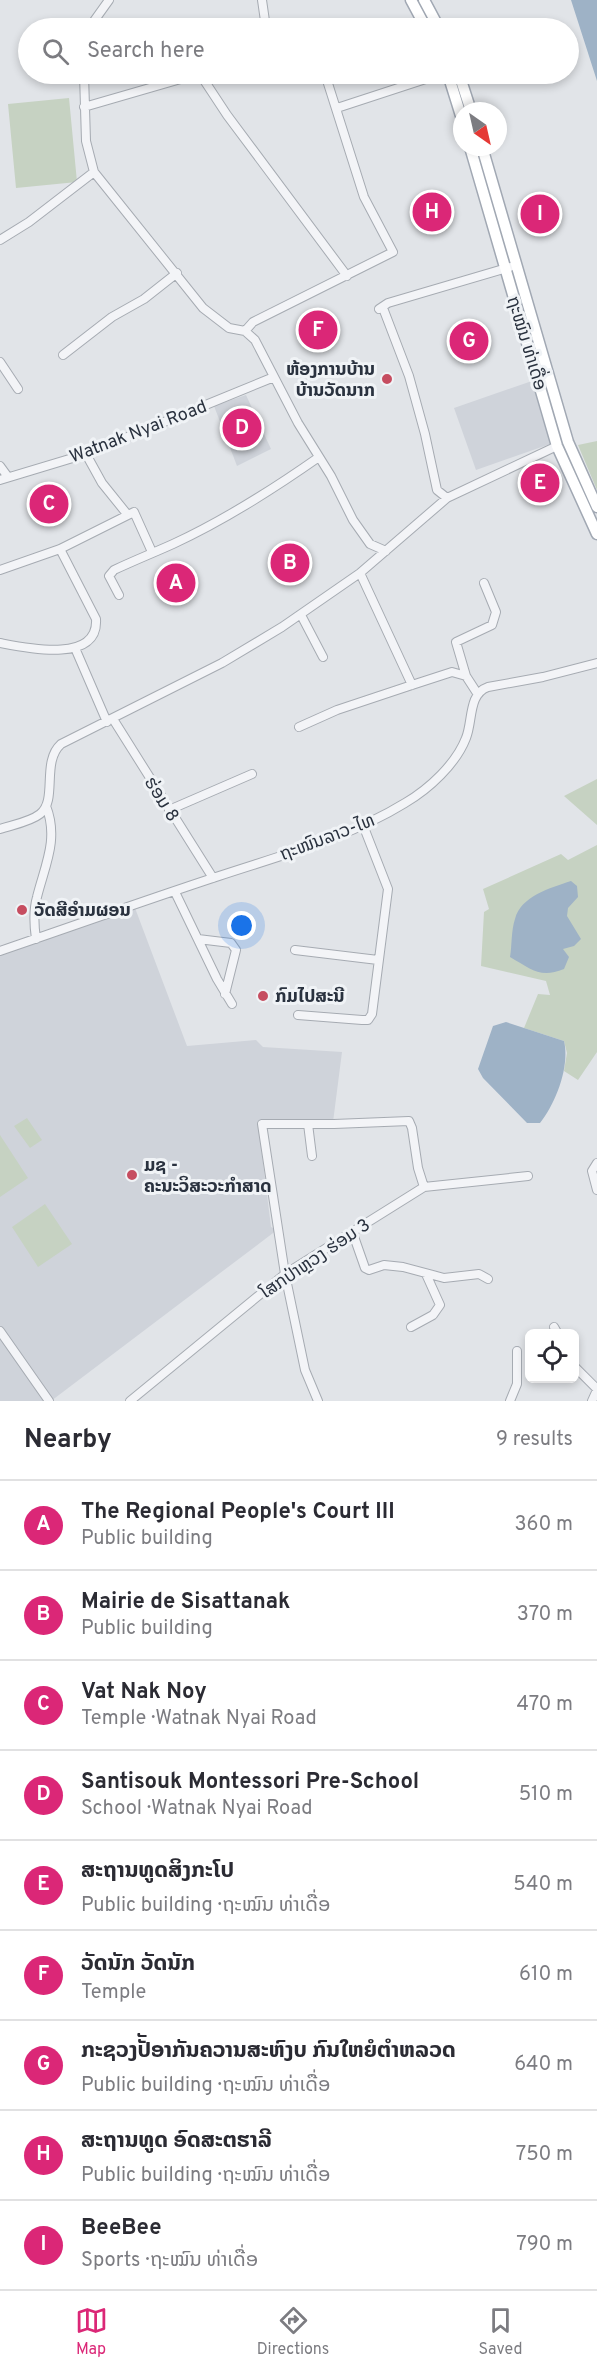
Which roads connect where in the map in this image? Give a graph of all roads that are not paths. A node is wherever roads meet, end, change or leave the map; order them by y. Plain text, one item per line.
1 (109, 0) edge
2 (262, 0) edge
3 (411, 0) edge
4 (424, 0) edge
5 (96, 18) edge
6 (265, 18) edge
7 (421, 18) edge
8 (434, 18) edge
9 (84, 84) edge
10 (164, 84) edge
11 (206, 84) edge
12 (329, 84) edge
13 (410, 84) edge
14 (451, 84) edge
15 (462, 84) edge
16 (457, 102) edge
17 (468, 102) edge
18 (84, 107) junction
19 (337, 108) junction
20 (473, 156) edge
21 (485, 156) edge
22 (94, 172) junction
23 (0, 240) edge
24 (517, 265) junction
25 (505, 269) junction
26 (177, 273) junction
27 (347, 276) junction
28 (245, 331) junction
29 (63, 355) dead end
30 (0, 362) edge
31 (549, 376) junction
32 (274, 377) junction
33 (538, 380) junction
34 (18, 389) dead end
35 (568, 442) junction
36 (557, 446) junction
37 (86, 453) junction
38 (319, 457) junction
39 (0, 466) edge
40 (4, 478) edge
41 (447, 498) junction
42 (597, 507) edge
43 (127, 514) junction
44 (597, 534) edge
45 (60, 549) junction
46 (386, 551) junction
47 (152, 552) junction
48 (0, 570) edge
49 (360, 573) junction
50 (484, 583) dead end
51 (119, 595) dead end
52 (301, 615) junction
53 (0, 643) edge
54 (75, 648) junction
55 (323, 657) dead end
56 (597, 663) edge
57 (466, 676) junction
58 (412, 684) junction
59 (477, 693) junction
60 (110, 720) junction
61 (299, 727) dead end
62 (252, 774) dead end
63 (46, 806) junction
64 (169, 810) junction
65 (363, 825) junction
66 (0, 829) edge
67 (213, 878) junction
68 (176, 892) junction
69 (36, 939) junction
70 (198, 939) junction
71 (295, 950) dead end
72 (0, 951) edge
73 (378, 960) junction
74 (225, 994) junction
75 (232, 1004) dead end
76 (298, 1015) dead end
77 (308, 1124) junction
78 (312, 1156) dead end
79 (597, 1163) edge
80 (528, 1176) dead end
81 (424, 1187) junction
82 (597, 1190) edge
83 (352, 1231) junction
84 (285, 1274) junction
85 (426, 1274) junction
86 (488, 1279) dead end
87 (411, 1327) dead end
88 (0, 1331) edge
89 (517, 1351) dead end
90 (579, 1371) edge
91 (597, 1390) edge
92 (49, 1401) edge
93 (130, 1401) edge
94 (318, 1401) edge
95 (510, 1401) edge
96 (592, 1401) edge

1 - 5 street
2 - 6 street
3 - 7 main road
4 - 8 main road
9 - 18 street
10 - 18 street
11 - 27 street
12 - 19 street
13 - 19 street
14 - 16 main road
15 - 17 main road
18 - 22 street
19 - 27 street
20 - 25 main road, ຖະໝົນ ທ່າເດື່ອ
21 - 24 main road, ຖະໝົນ ທ່າເດື່ອ
22 - 23 street
22 - 26 street
24 - 25 street
24 - 31 main road, ຖະໝົນ ທ່າເດື່ອ
25 - 33 main road, ຖະໝົນ ທ່າເດື່ອ
25 - 41 street
26 - 28 street
26 - 29 street
27 - 28 street
28 - 32 street
30 - 34 street
31 - 33 main road
31 - 35 main road, ຖະໝົນ ທ່າເດື່ອ
32 - 37 street, Watnak Nyai Road
32 - 38 street
33 - 36 main road, ຖະໝົນ ທ່າເດື່ອ
35 - 36 main road
35 - 42 main road, ຖະໝົນ ທ່າເດື່ອ
36 - 41 street
36 - 44 main road, ຖະໝົນ ທ່າເດື່ອ
37 - 40 street, Watnak Nyai Road
37 - 43 street
38 - 46 street
38 - 47 street
39 - 40 street
41 - 46 street
43 - 45 street
43 - 47 street
45 - 48 street
45 - 54 street
46 - 49 street
47 - 51 street
49 - 52 street
49 - 58 street
50 - 57 street
52 - 55 street
52 - 60 street
53 - 54 street
54 - 60 street, ຮ່ອມ 8
56 - 59 street
57 - 58 street
57 - 59 street
58 - 61 street
59 - 65 street, ຖະໜົນລາວ-ໄທ
60 - 63 street
60 - 64 street, ຮ່ອມ 8
62 - 64 street
63 - 66 street
63 - 69 street
64 - 67 street, ຮ່ອມ 8
65 - 67 street, ຖະໜົນລາວ-ໄທ
65 - 73 street
67 - 68 street, ຖະໜົນລາວ-ໄທ
68 - 69 street, ຖະໜົນລາວ-ໄທ
68 - 70 street
69 - 72 street, ຖະໜົນລາວ-ໄທ
70 - 74 street
70 - 74 street
71 - 73 street
73 - 76 street
74 - 75 street
77 - 78 street
77 - 81 street
77 - 84 street
79 - 82 street
80 - 81 street, ໂສກປ່າຫຼວງ ຮ່ອມ 3
81 - 83 street, ໂສກປ່າຫຼວງ ຮ່ອມ 3
83 - 84 street, ໂສກປ່າຫຼວງ ຮ່ອມ 3
83 - 85 street
84 - 93 street, ໂສກປ່າຫຼວງ ຮ່ອມ 3
84 - 94 street
85 - 86 street
85 - 87 street
88 - 92 street
89 - 95 street
90 - 91 street
91 - 96 street

